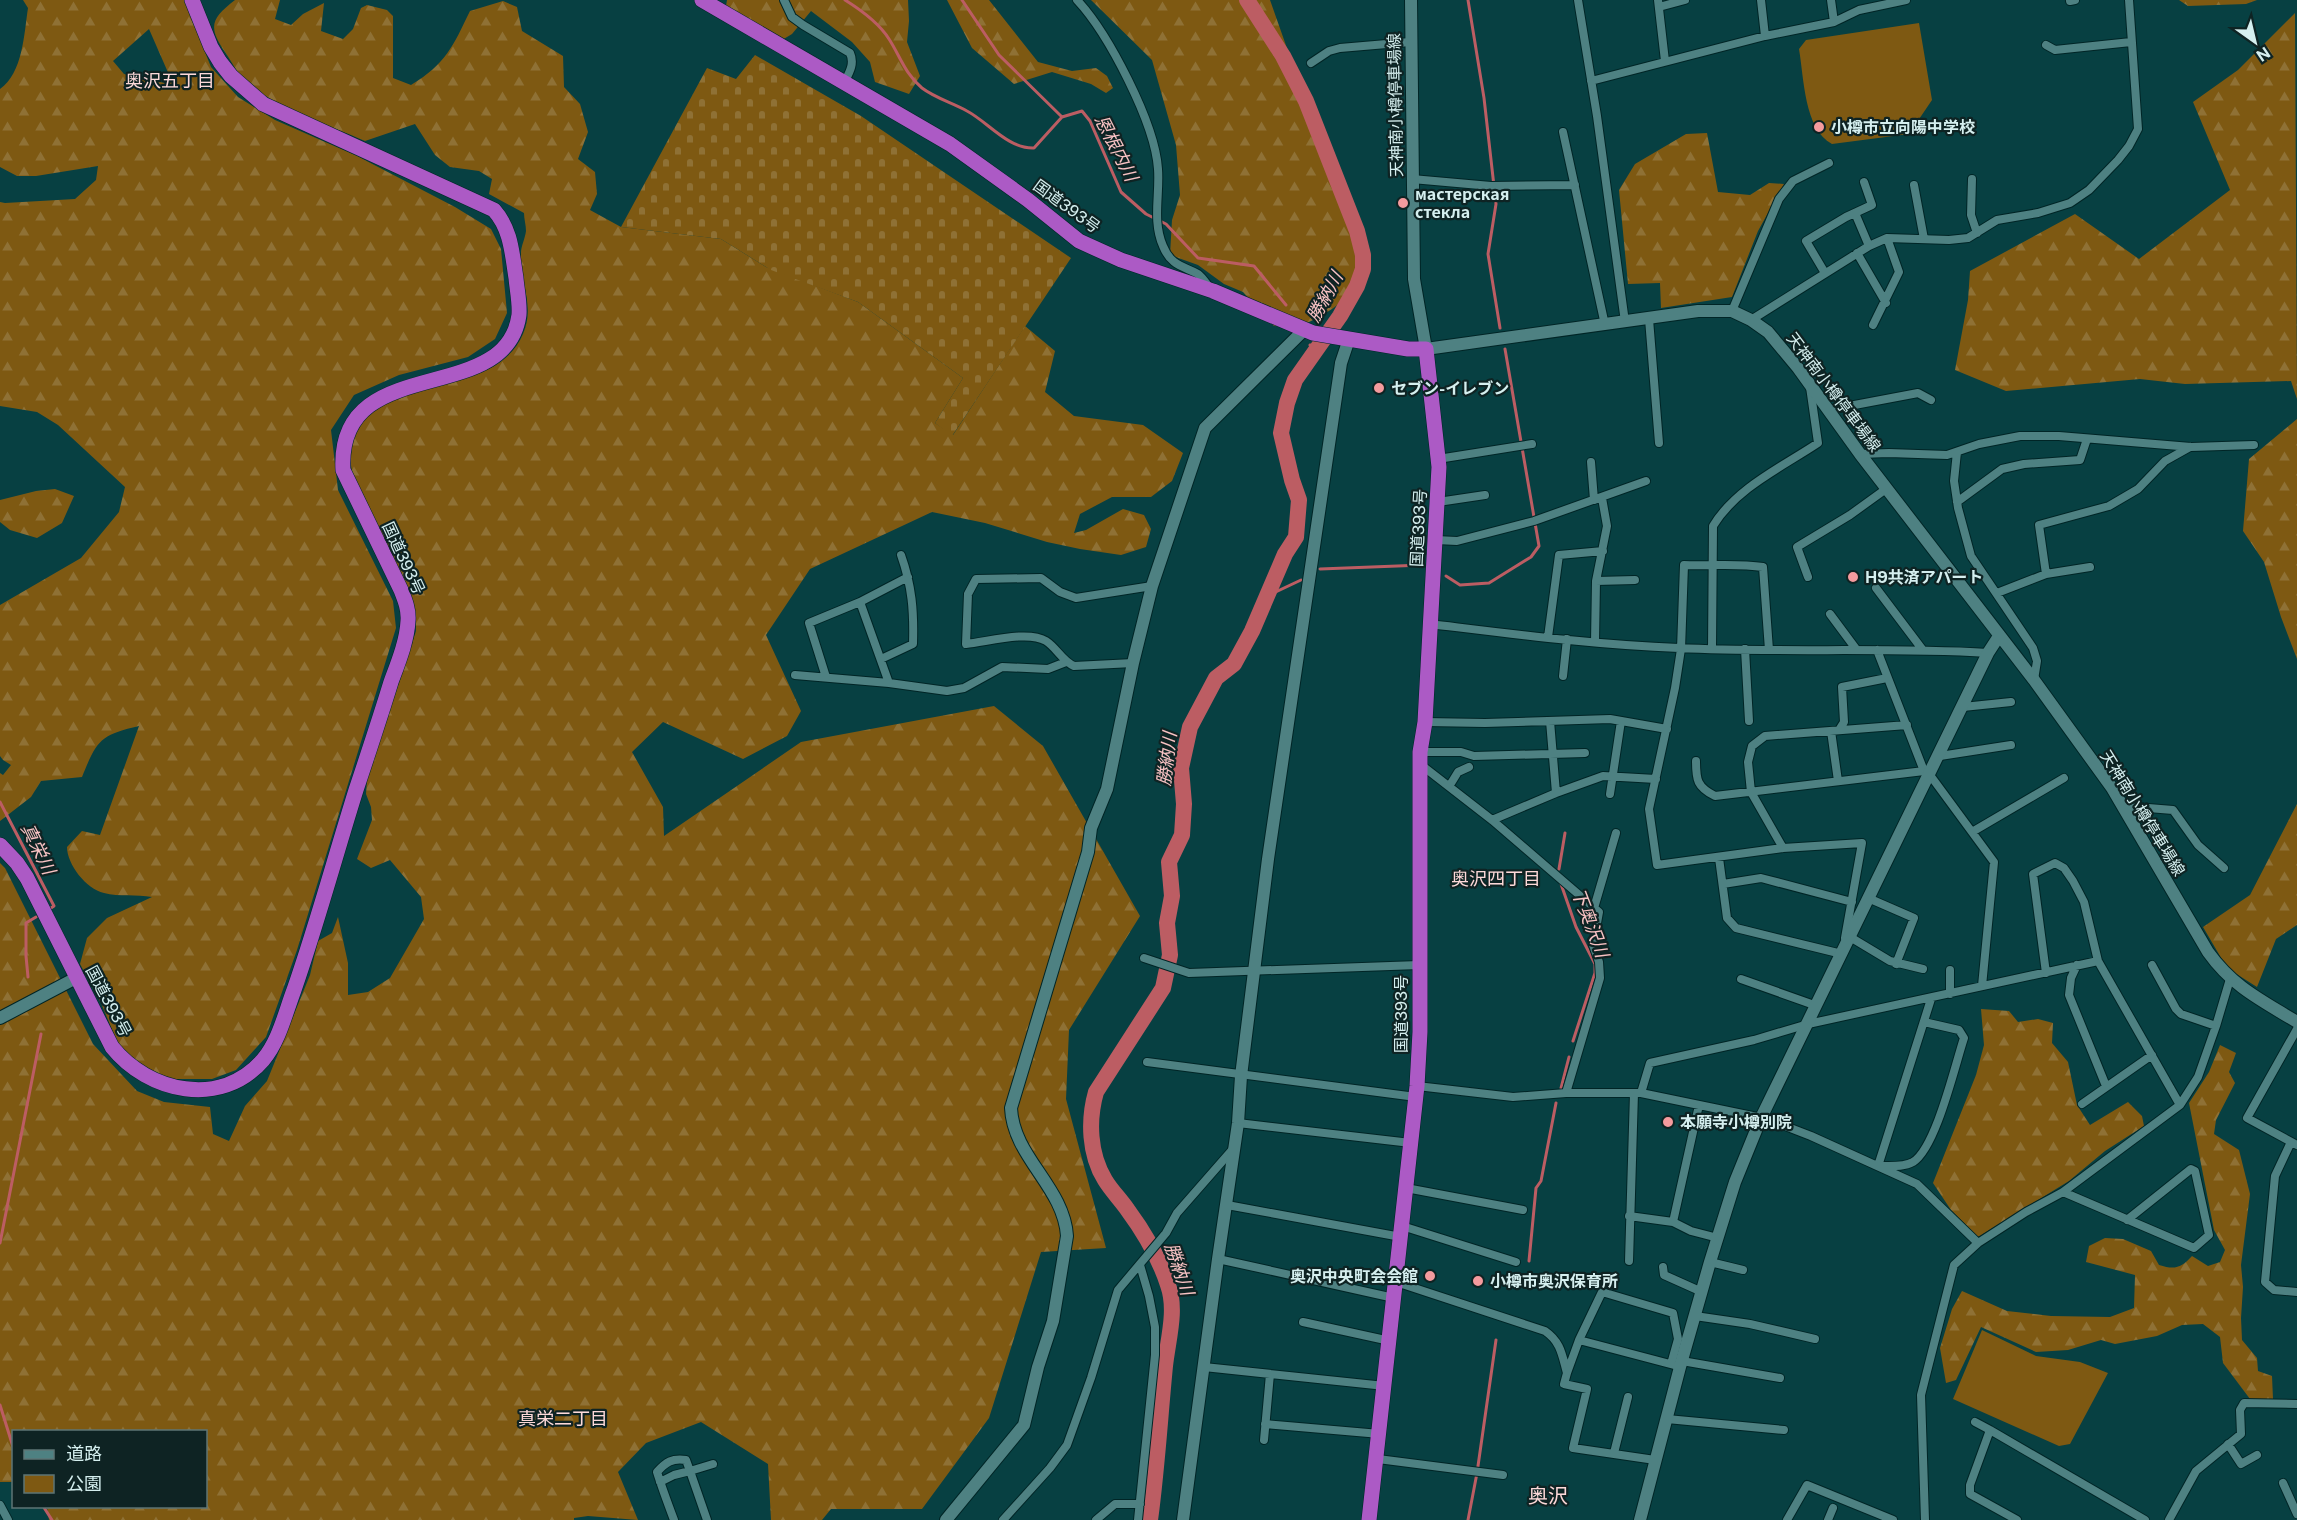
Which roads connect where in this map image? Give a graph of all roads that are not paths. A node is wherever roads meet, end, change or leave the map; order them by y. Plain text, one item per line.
1 (192, 0) edge
2 (702, 0) edge
3 (784, 0) edge
4 (1077, 0) edge
5 (1411, 0) edge
6 (1578, 0) edge
7 (1685, 0) edge
8 (1761, 0) edge
9 (1831, 0) edge
10 (1906, 0) edge
11 (2076, 0) edge
12 (2129, 0) edge
13 (2070, 1) edge
14 (1658, 4) edge
15 (1834, 22) junction
16 (1765, 36) junction
17 (1410, 42) junction
18 (2131, 42) junction
19 (2046, 45) dead end
20 (1665, 61) junction
21 (1311, 63) dead end
22 (1591, 81) junction
23 (844, 82) junction
24 (1563, 132) dead end
25 (1829, 163) dead end
26 (1412, 179) junction
27 (1972, 179) dead end
28 (1864, 182) dead end
29 (1575, 185) junction
30 (1914, 185) dead end
31 (1855, 213) junction
32 (1977, 233) junction
33 (1887, 238) junction
34 (1924, 239) junction
35 (1869, 246) junction
36 (1857, 253) junction
37 (1825, 273) junction
38 (1213, 291) junction
39 (1886, 303) junction
40 (1732, 311) junction
41 (1649, 319) junction
42 (1751, 320) junction
43 (1625, 322) junction
44 (1605, 325) junction
45 (1873, 325) dead end
46 (1309, 331) junction
47 (1346, 338) junction
48 (1426, 349) junction
49 (1810, 385) junction
50 (1930, 399) dead end
51 (1828, 410) junction
52 (2087, 439) junction
53 (1659, 443) dead end
54 (1532, 444) dead end
55 (2254, 445) dead end
56 (2191, 447) junction
57 (1957, 452) junction
58 (1860, 454) junction
59 (1438, 459) junction
60 (1592, 462) dead end
61 (1646, 481) dead end
62 (1886, 489) junction
63 (1485, 495) dead end
64 (1598, 499) junction
65 (1437, 502) junction
66 (1957, 502) junction
67 (1436, 540) junction
68 (1603, 551) junction
69 (901, 555) dead end
70 (1712, 566) junction
71 (2090, 567) dead end
72 (2046, 574) junction
73 (909, 577) junction
74 (1808, 577) dead end
75 (1635, 580) dead end
76 (1596, 581) junction
77 (1152, 586) junction
78 (1876, 588) dead end
79 (1997, 593) junction
80 (860, 602) junction
81 (1830, 614) dead end
82 (1430, 624) junction
83 (2000, 636) junction
84 (1548, 637) junction
85 (1567, 639) junction
86 (1595, 642) junction
87 (1712, 648) junction
88 (1681, 649) junction
89 (1745, 649) junction
90 (1856, 649) junction
91 (1922, 649) junction
92 (1769, 650) junction
93 (1876, 650) junction
94 (1988, 653) junction
95 (881, 659) junction
96 (1066, 662) junction
97 (1133, 663) junction
98 (795, 675) dead end
99 (1563, 676) dead end
100 (826, 677) junction
101 (1887, 678) junction
102 (2034, 680) junction
103 (889, 682) junction
104 (2011, 702) dead end
105 (1963, 707) junction
106 (1550, 721) junction
107 (1621, 721) junction
108 (1749, 721) dead end
109 (1425, 722) junction
110 (1907, 725) junction
111 (1667, 729) junction
112 (1835, 731) junction
113 (2011, 745) dead end
114 (1585, 753) dead end
115 (1554, 754) junction
116 (1940, 756) junction
117 (1420, 758) junction
118 (1696, 761) dead end
119 (1469, 767) dead end
120 (1927, 773) junction
121 (1613, 777) junction
122 (2064, 778) dead end
123 (1656, 779) junction
124 (1838, 781) junction
125 (1449, 785) junction
126 (1751, 792) junction
127 (1556, 793) junction
128 (1610, 794) dead end
129 (2126, 810) junction
130 (1492, 820) junction
131 (1972, 832) junction
132 (1616, 833) dead end
133 (0, 845) edge
134 (1784, 849) junction
135 (1719, 858) junction
136 (2224, 868) dead end
137 (1723, 884) junction
138 (1868, 898) junction
139 (1852, 902) junction
140 (1594, 908) junction
141 (1850, 937) junction
142 (1842, 954) junction
143 (1144, 958) dead end
144 (2098, 961) junction
145 (1896, 964) junction
146 (1419, 965) junction
147 (2078, 965) junction
148 (2152, 965) dead end
149 (1923, 969) dead end
150 (1950, 970) dead end
151 (1254, 972) junction
152 (2046, 972) junction
153 (75, 978) junction
154 (1741, 979) dead end
155 (2230, 979) junction
156 (1982, 986) junction
157 (1950, 994) junction
158 (1931, 999) junction
159 (1817, 1006) junction
160 (0, 1018) edge
161 (1924, 1022) junction
162 (2297, 1022) edge
163 (1808, 1024) junction
164 (2216, 1026) junction
165 (2297, 1029) edge
166 (2152, 1055) junction
167 (1147, 1062) dead end
168 (1241, 1076) junction
169 (2106, 1086) junction
170 (1417, 1091) junction
171 (1566, 1093) junction
172 (1638, 1093) junction
173 (2082, 1104) dead end
174 (1699, 1105) junction
175 (2180, 1105) junction
176 (1761, 1118) junction
177 (1238, 1123) junction
178 (1411, 1143) junction
179 (2294, 1143) edge
180 (1234, 1149) junction
181 (1878, 1166) junction
182 (1406, 1188) junction
183 (2063, 1192) junction
184 (1227, 1205) junction
185 (1523, 1210) dead end
186 (1629, 1216) junction
187 (2127, 1220) junction
188 (1673, 1222) junction
189 (1401, 1231) junction
190 (1718, 1238) junction
191 (1978, 1243) junction
192 (1218, 1259) junction
193 (1629, 1261) dead end
194 (1516, 1262) dead end
195 (1710, 1262) junction
196 (1140, 1265) junction
197 (1663, 1267) dead end
198 (1743, 1270) dead end
199 (1396, 1282) junction
200 (1702, 1292) junction
201 (2297, 1292) edge
202 (1394, 1298) junction
203 (1695, 1316) junction
204 (1303, 1322) dead end
205 (1815, 1339) dead end
206 (1579, 1340) junction
207 (1390, 1341) junction
208 (1678, 1364) junction
209 (1203, 1367) junction
210 (1567, 1373) junction
211 (1270, 1374) junction
212 (1780, 1378) dead end
213 (1385, 1386) junction
214 (1628, 1397) dead end
215 (2297, 1404) edge
216 (1666, 1419) junction
217 (1975, 1422) dead end
218 (1265, 1424) junction
219 (1784, 1430) dead end
220 (1990, 1430) junction
221 (1380, 1434) junction
222 (1264, 1440) dead end
223 (2228, 1444) junction
224 (1614, 1453) junction
225 (2257, 1455) dead end
226 (1378, 1459) junction
227 (1655, 1460) junction
228 (714, 1464) dead end
229 (690, 1471) junction
230 (1503, 1475) dead end
231 (660, 1482) junction
232 (2283, 1483) dead end
233 (1140, 1504) junction
234 (0, 1505) edge
235 (1833, 1508) dead end
236 (2297, 1514) edge
237 (8, 1520) edge
238 (674, 1520) edge
239 (707, 1520) edge
240 (946, 1520) edge
241 (1003, 1520) edge
242 (1096, 1520) edge
243 (1138, 1520) edge
244 (1183, 1520) edge
245 (1369, 1520) edge
246 (1640, 1520) edge
247 (1787, 1520) edge
248 (1828, 1520) edge
249 (1893, 1520) edge
250 (1925, 1520) edge
251 (2017, 1520) edge
252 (2145, 1520) edge
253 (2169, 1520) edge

1 - 153 highway, 国道393号
2 - 23 highway, 国道393号
3 - 23 street
4 - 38 street
5 - 17 street, 天神南小樽停車場線
6 - 22 street
7 - 14 street
8 - 16 street
9 - 15 street
10 - 15 street
11 - 13 street
12 - 18 street
14 - 20 street
15 - 16 street
16 - 20 street
17 - 21 street
17 - 26 street, 天神南小樽停車場線
18 - 19 street
18 - 32 street
20 - 22 street
22 - 43 street
23 - 38 highway, 国道393号
24 - 29 street
25 - 40 street
26 - 29 street
26 - 48 street, 天神南小樽停車場線
27 - 32 street
28 - 31 street
29 - 44 street
30 - 34 street
31 - 35 street
31 - 37 street
32 - 34 street
33 - 34 street
33 - 35 street
33 - 39 street
35 - 36 street
36 - 37 street
36 - 39 street
37 - 42 street
38 - 46 highway, 国道393号
39 - 45 street
40 - 41 street, 天神南小樽停車場線
40 - 42 street, 天神南小樽停車場線
41 - 43 street, 天神南小樽停車場線
41 - 53 street
42 - 49 street, 天神南小樽停車場線
43 - 44 street, 天神南小樽停車場線
44 - 48 street, 天神南小樽停車場線
46 - 47 highway, 国道393号
46 - 77 street
47 - 48 highway, 国道393号
47 - 151 street
48 - 59 highway, 国道393号
49 - 51 street, 天神南小樽停車場線
49 - 70 street
50 - 51 street
51 - 58 street, 天神南小樽停車場線
52 - 56 street
52 - 57 street
52 - 66 street
54 - 59 street
55 - 56 street
56 - 72 street
57 - 58 street
57 - 66 street
58 - 62 street, 天神南小樽停車場線
59 - 65 highway, 国道393号
60 - 64 street
61 - 64 street
62 - 74 street
62 - 83 street, 天神南小樽停車場線
63 - 65 street
64 - 67 street
64 - 68 street
65 - 67 highway, 国道393号
66 - 79 street
67 - 82 highway, 国道393号
68 - 76 street
68 - 84 street
69 - 73 street
70 - 87 street
70 - 88 street
70 - 92 street
71 - 72 street
72 - 79 street
73 - 80 street
73 - 95 street
75 - 76 street
76 - 86 street
77 - 96 street
77 - 97 street
78 - 91 street
79 - 102 street
80 - 95 street
80 - 100 street
81 - 90 street
82 - 84 street
82 - 109 highway, 国道393号
83 - 94 street
83 - 102 street, 天神南小樽停車場線
84 - 85 street
85 - 86 street
85 - 99 street
86 - 88 street
87 - 88 street
87 - 89 street
88 - 111 street
89 - 92 street
89 - 108 street
90 - 92 street
90 - 93 street
91 - 93 street
91 - 94 street
93 - 101 street
94 - 105 street
95 - 103 street
96 - 97 street
96 - 103 street
97 - 240 street
98 - 100 street
100 - 103 street
101 - 110 street
101 - 112 street
102 - 129 street, 天神南小樽停車場線
104 - 105 street
105 - 116 street
106 - 107 street
106 - 109 street
106 - 115 street
107 - 111 street
107 - 121 street
109 - 117 highway, 国道393号
110 - 112 street
110 - 120 street
111 - 123 street
112 - 124 street
112 - 126 street
113 - 116 street
114 - 115 street
115 - 117 street
115 - 127 street
116 - 120 street
117 - 125 street
117 - 146 highway, 国道393号
118 - 126 street
119 - 125 street
120 - 124 street
120 - 131 street
120 - 138 street
121 - 123 street
121 - 127 street
121 - 128 street
122 - 131 street
123 - 135 street
124 - 126 street
125 - 130 street
126 - 134 street
127 - 130 street
129 - 136 street
129 - 155 street, 天神南小樽停車場線
130 - 140 street
131 - 156 street
132 - 140 street
133 - 153 highway, 国道393号
134 - 135 street
134 - 139 street
135 - 137 street
137 - 139 street
137 - 142 street
138 - 141 street
138 - 145 street
139 - 142 street
140 - 171 street
141 - 142 street
141 - 145 street
142 - 159 street
143 - 151 street
144 - 147 street
144 - 152 street
144 - 166 street
145 - 149 street
146 - 151 street
146 - 170 highway, 国道393号
147 - 152 street
147 - 169 street
148 - 164 street
150 - 157 street
151 - 168 street
152 - 156 street
153 - 160 street
154 - 159 street
155 - 162 street, 天神南小樽停車場線
155 - 164 street
156 - 157 street
157 - 158 street
158 - 161 street
158 - 163 street
159 - 163 street
161 - 181 street
161 - 181 street
163 - 172 street
163 - 176 street
164 - 175 street
165 - 179 street
166 - 169 street
166 - 175 street
167 - 168 street
168 - 170 street
168 - 177 street
169 - 173 street
170 - 171 street
170 - 178 highway, 国道393号
171 - 172 street
172 - 174 street
172 - 186 street
174 - 176 street
174 - 188 street
175 - 183 street
176 - 181 street
176 - 190 street
177 - 178 street
177 - 180 street
178 - 182 highway, 国道393号
179 - 201 street
180 - 184 street
180 - 196 street
181 - 191 street
182 - 185 street
182 - 189 highway, 国道393号
183 - 187 street
183 - 191 street
184 - 189 street
184 - 192 street
186 - 188 street
186 - 193 street
187 - 187 street
188 - 190 street
189 - 194 street
189 - 199 highway, 国道393号
190 - 195 street
191 - 250 street
192 - 202 street
192 - 209 street
195 - 198 street
195 - 200 street
196 - 233 street
196 - 241 street
197 - 200 street
199 - 202 highway, 国道393号
199 - 210 street
200 - 203 street
202 - 207 highway, 国道393号
203 - 205 street
203 - 208 street
204 - 207 street
206 - 208 street
206 - 208 street
206 - 210 street
207 - 213 highway, 国道393号
208 - 212 street
208 - 216 street
209 - 211 street
209 - 244 street
210 - 224 street
211 - 213 street
211 - 218 street
213 - 221 highway, 国道393号
214 - 224 street
215 - 223 street
216 - 219 street
216 - 227 street
217 - 220 street
218 - 221 street
218 - 222 street
220 - 251 street
220 - 252 street
221 - 226 highway, 国道393号
223 - 225 street
223 - 253 street
224 - 227 street
226 - 230 street
226 - 245 highway, 国道393号
227 - 246 street
228 - 229 street
229 - 231 street
229 - 231 street
229 - 239 street
231 - 238 street
232 - 236 street
233 - 242 street
233 - 243 street
234 - 237 street
235 - 248 street
247 - 249 street

